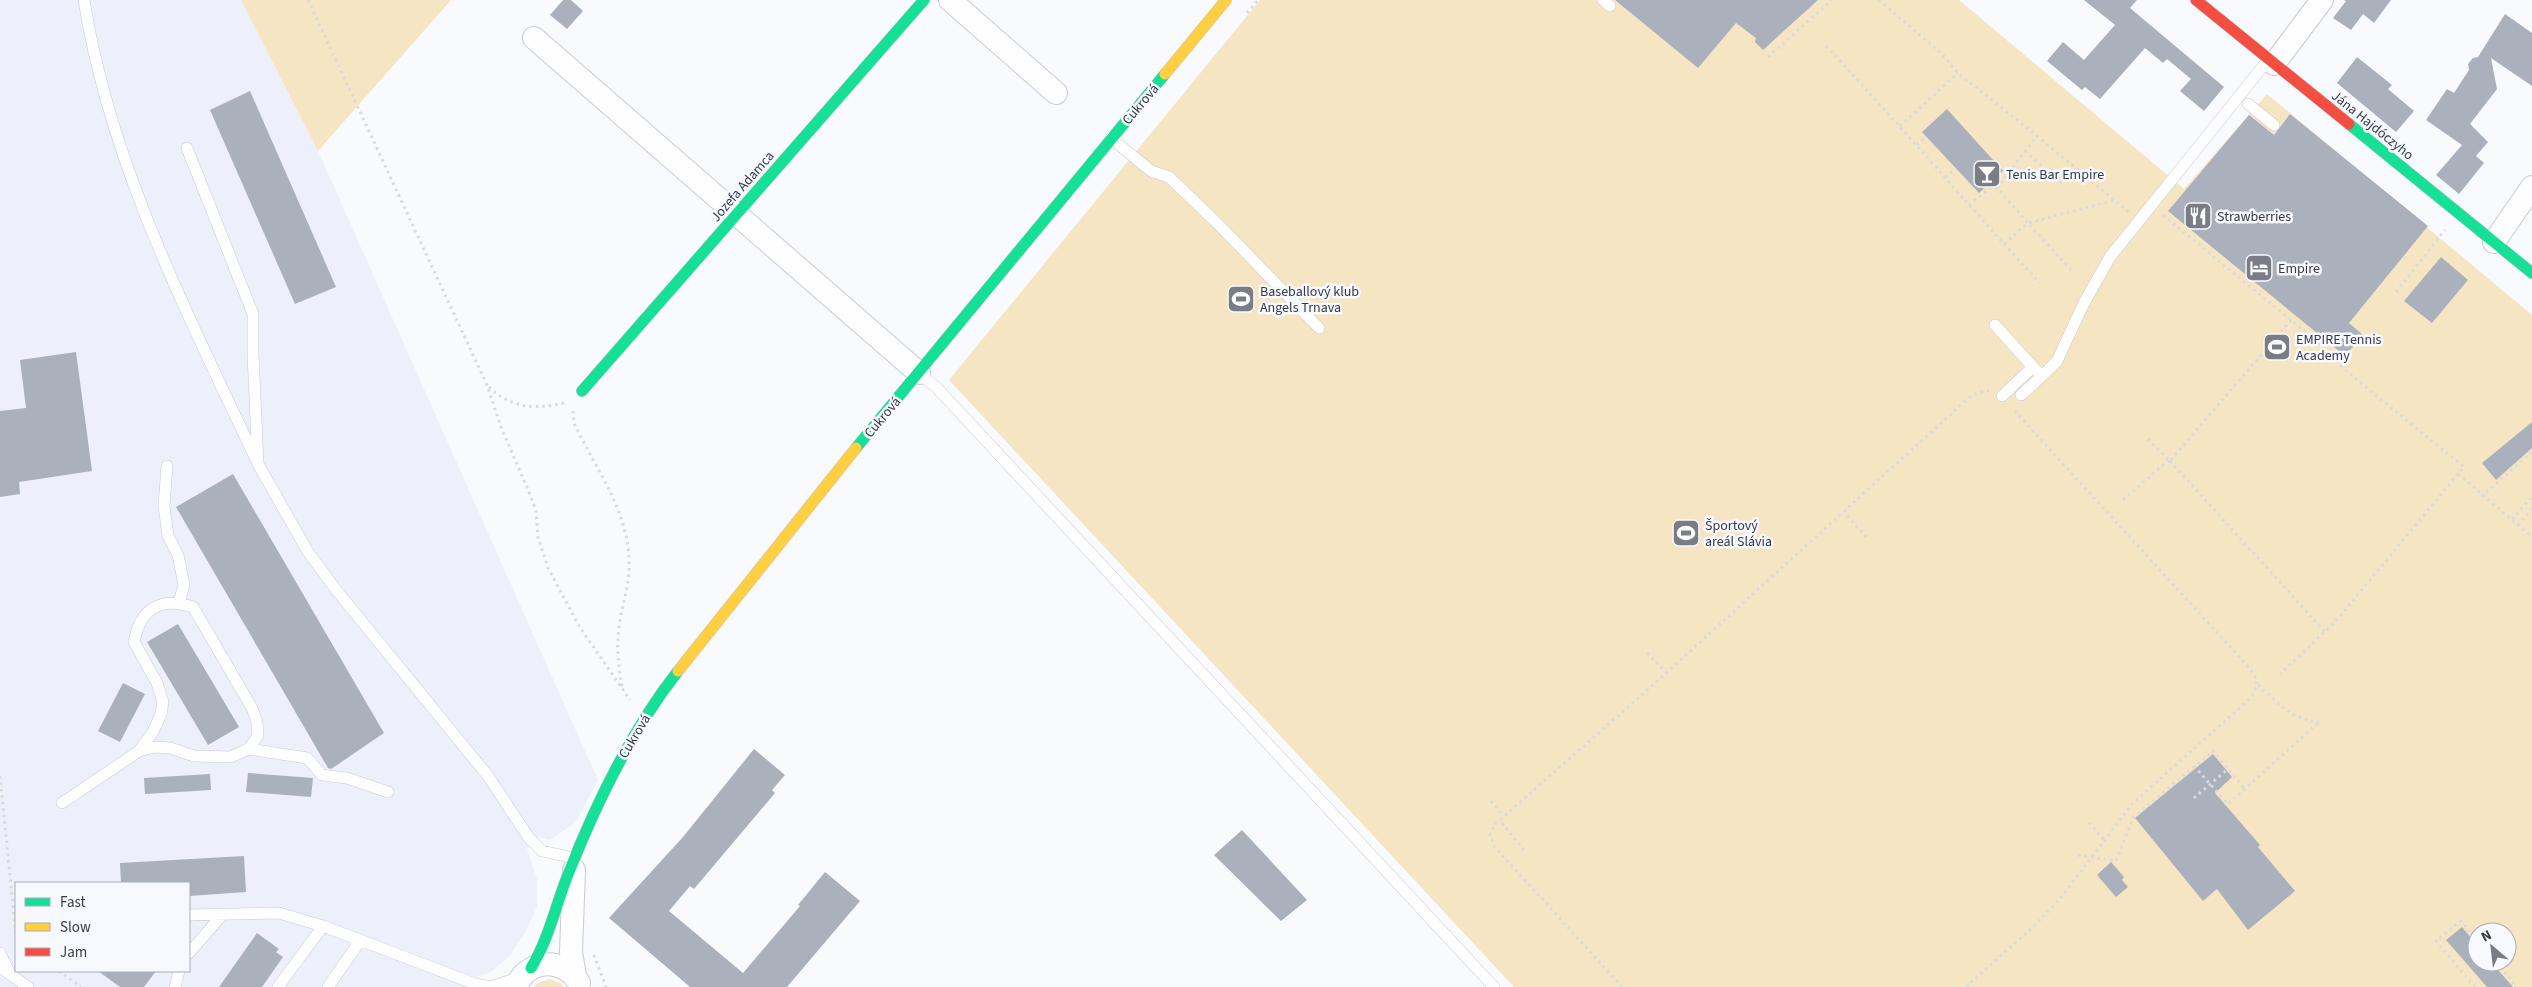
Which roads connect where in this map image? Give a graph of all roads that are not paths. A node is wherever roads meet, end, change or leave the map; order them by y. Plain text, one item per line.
1 (84, 0) edge
2 (924, 0) edge
3 (950, 0) edge
4 (1226, 0) edge
5 (2196, 0) edge
6 (2322, 0) edge
7 (534, 38) dead end
8 (2271, 62) junction
9 (1056, 92) dead end
10 (2248, 104) dead end
11 (2274, 126) dead end
12 (1111, 138) junction
13 (187, 148) dead end
14 (2532, 187) edge
15 (737, 214) junction
16 (2494, 242) junction
17 (2532, 273) edge
18 (1995, 326) dead end
19 (1318, 328) dead end
20 (2032, 367) junction
21 (919, 373) junction
22 (2042, 376) junction
23 (582, 391) road end
24 (2021, 395) dead end
25 (2002, 396) road end
26 (258, 464) junction
27 (167, 466) dead end
28 (179, 602) junction
29 (248, 749) junction
30 (139, 751) junction
31 (388, 792) dead end
32 (62, 803) dead end
33 (575, 858) junction
34 (223, 914) junction
35 (190, 915) edge
36 (323, 926) junction
37 (360, 941) junction
38 (190, 952) edge
39 (0, 953) edge
40 (5, 970) edge
41 (179, 972) edge
42 (523, 977) edge
43 (578, 982) edge
44 (28, 987) edge
45 (175, 987) edge
46 (278, 987) edge
47 (328, 987) edge
48 (491, 987) edge
49 (1494, 987) edge

1 - 26 lane
2 - 15 street, Jozefa Adamca
3 - 9 street
4 - 12 street, Cukrová
5 - 8 street, Jána Hajdóczyho
6 - 8 street
7 - 15 street
8 - 16 street, Jána Hajdóczyho
8 - 22 lane
10 - 11 lane
12 - 19 lane
12 - 21 street, Cukrová
13 - 26 lane
14 - 16 street
15 - 21 street
15 - 23 street, Jozefa Adamca
16 - 17 street, Jána Hajdóczyho
18 - 20 lane
20 - 22 lane
20 - 25 lane
21 - 33 street, Cukrová
21 - 49 lane
22 - 24 lane
26 - 33 lane
27 - 28 lane
28 - 29 lane
28 - 30 lane
29 - 30 lane
29 - 31 lane
30 - 32 lane
33 - 42 street, Cukrová
33 - 43 street, Cukrová
34 - 35 lane
34 - 36 lane
34 - 38 lane
36 - 37 lane
36 - 46 lane
37 - 47 lane
37 - 48 lane
39 - 40 lane
40 - 44 lane
41 - 45 lane
42 - 43 street
42 - 48 lane

